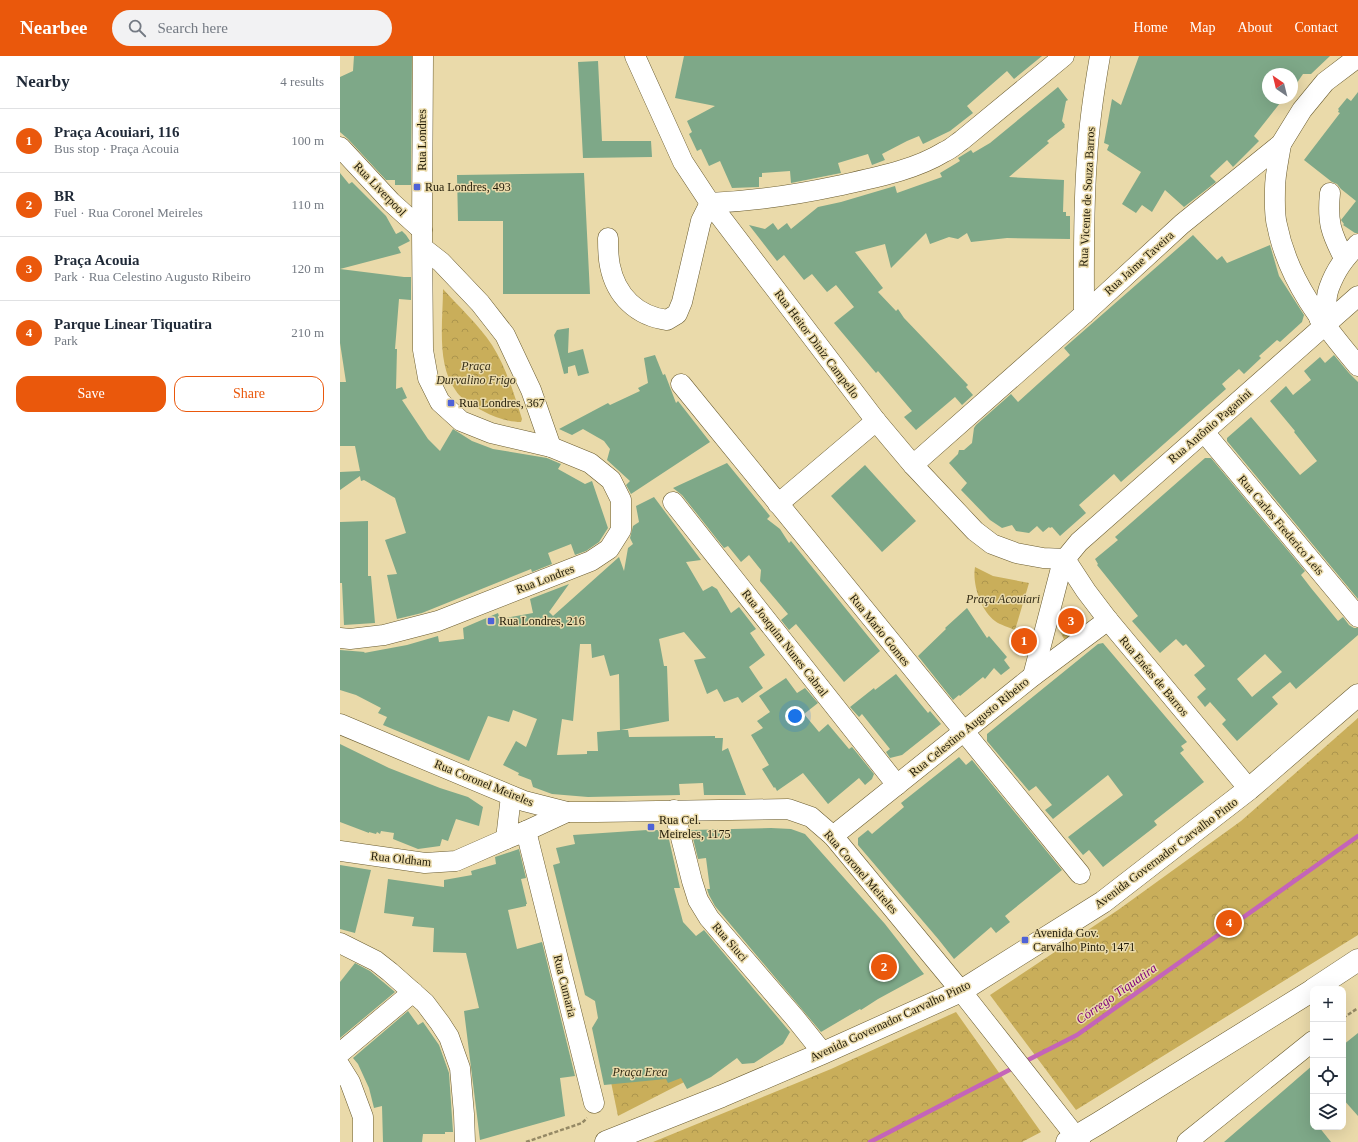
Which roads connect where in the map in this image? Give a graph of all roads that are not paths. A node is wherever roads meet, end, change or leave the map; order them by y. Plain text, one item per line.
1 (423, 56) edge
2 (635, 56) edge
3 (1064, 56) edge
4 (1100, 56) edge
5 (1358, 57) edge
6 (1281, 144) junction
7 (340, 147) edge
8 (1330, 193) dead end
9 (710, 203) junction
10 (608, 238) dead end
11 (422, 239) junction
12 (1358, 244) edge
13 (1344, 258) junction
14 (1358, 296) edge
15 (1084, 314) junction
16 (1322, 322) junction
17 (1358, 366) edge
18 (681, 384) dead end
19 (876, 421) junction
20 (1204, 432) junction
21 (551, 447) junction
22 (913, 465) junction
23 (673, 502) dead end
24 (778, 504) junction
25 (1065, 559) junction
26 (1358, 617) edge
27 (1108, 620) junction
28 (340, 638) edge
29 (1033, 676) junction
30 (1358, 695) edge
31 (340, 724) edge
32 (964, 731) junction
33 (897, 785) junction
34 (1249, 789) junction
35 (511, 796) junction
36 (674, 810) junction
37 (567, 812) junction
38 (526, 831) junction
39 (833, 836) junction
40 (506, 839) junction
41 (340, 852) edge
42 (1080, 874) dead end
43 (340, 943) edge
44 (1358, 960) edge
45 (1318, 986) edge
46 (961, 991) junction
47 (1310, 991) edge
48 (413, 992) junction
49 (1310, 1043) edge
50 (340, 1053) edge
51 (823, 1053) junction
52 (340, 1066) edge
53 (594, 1104) road end
54 (1075, 1140) edge
55 (363, 1142) edge
56 (465, 1142) edge
57 (606, 1142) edge
58 (1187, 1142) edge

1 - 11 street, Rua Londres
2 - 9 street, Rua Heitor Diniz Campello
3 - 9 street
4 - 15 street, Rua Vicente de Souza Barros
5 - 6 street, Rua Jaime Taveira
6 - 15 street, Rua Jaime Taveira
6 - 16 street
7 - 11 street, Rua Liverpool
8 - 13 street
9 - 10 street
9 - 19 street, Rua Heitor Diniz Campello
11 - 21 street
11 - 21 street, Rua Londres
12 - 13 street
13 - 16 street
14 - 16 street, Rua Antônio Paganini
15 - 22 street, Rua Jaime Taveira
16 - 17 street
16 - 20 street, Rua Antônio Paganini
18 - 24 street, Rua Mario Gomes
19 - 22 street, Rua Heitor Diniz Campello
19 - 24 street
20 - 25 street, Rua Antônio Paganini
20 - 26 street, Rua Carlos Frederico Leis
21 - 28 street, Rua Londres
22 - 25 street, Rua Heitor Diniz Campello
23 - 33 street, Rua Joaquim Nunes Cabral
24 - 32 street, Rua Mario Gomes
25 - 27 street, Rua Enéas de Barros
25 - 29 street, Rua Antônio Paganini
27 - 29 street, Rua Celestino Augusto Ribeiro
27 - 34 street, Rua Enéas de Barros
29 - 32 street, Rua Celestino Augusto Ribeiro
30 - 34 main road, Avenida Governador Carvalho Pinto
31 - 35 street, Rua Coronel Meireles
32 - 33 street, Rua Celestino Augusto Ribeiro
32 - 42 street, Rua Mario Gomes
33 - 39 street, Rua Celestino Augusto Ribeiro
34 - 46 main road, Avenida Governador Carvalho Pinto
35 - 37 street, Rua Coronel Meireles
35 - 40 street
36 - 37 street, Rua Coronel Meireles
36 - 39 street, Rua Coronel Meireles
36 - 51 street, Rua Siuci
37 - 38 street, Rua Oldham
38 - 40 street, Rua Oldham
38 - 53 street, Rua Cumaria
39 - 46 street, Rua Coronel Meireles
40 - 41 street, Rua Oldham
43 - 48 street
44 - 45 main road
46 - 51 main road, Avenida Governador Carvalho Pinto
46 - 54 street, Rua Coronel Meireles
47 - 54 main road
48 - 50 street
48 - 56 street
49 - 58 street
51 - 57 main road, Avenida Governador Carvalho Pinto
52 - 55 street

